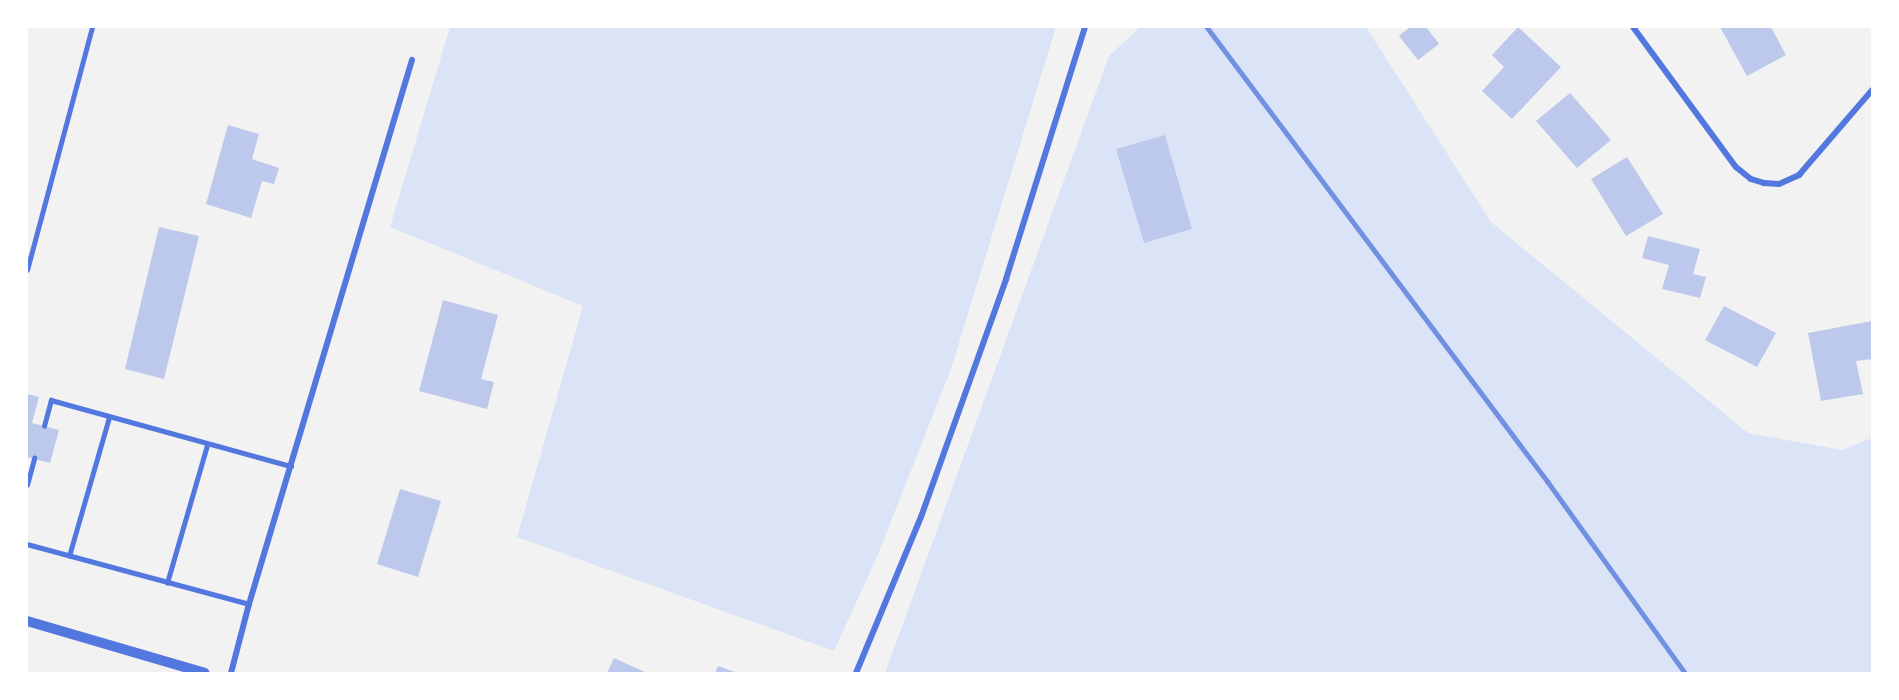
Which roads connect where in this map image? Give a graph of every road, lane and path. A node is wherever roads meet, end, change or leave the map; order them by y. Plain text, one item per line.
1 (92, 27) edge
2 (1085, 27) edge
3 (1633, 27) edge
4 (412, 60) dead end
5 (1872, 90) edge
6 (27, 270) edge
7 (109, 417) junction
8 (44, 426) dead end
9 (207, 445) junction
10 (34, 458) dead end
11 (291, 466) junction
12 (27, 485) edge
13 (27, 544) edge
14 (69, 556) junction
15 (167, 583) junction
16 (249, 604) junction
17 (27, 621) edge
18 (205, 673) edge
19 (231, 673) edge
20 (856, 673) edge

1 - 6 lane
2 - 20 street
3 - 5 street
4 - 11 street
7 - 8 lane
7 - 9 lane
7 - 14 lane
9 - 11 lane
9 - 15 lane
10 - 12 lane
11 - 16 street
13 - 14 lane
14 - 15 lane
15 - 16 lane
16 - 19 street
17 - 18 street

